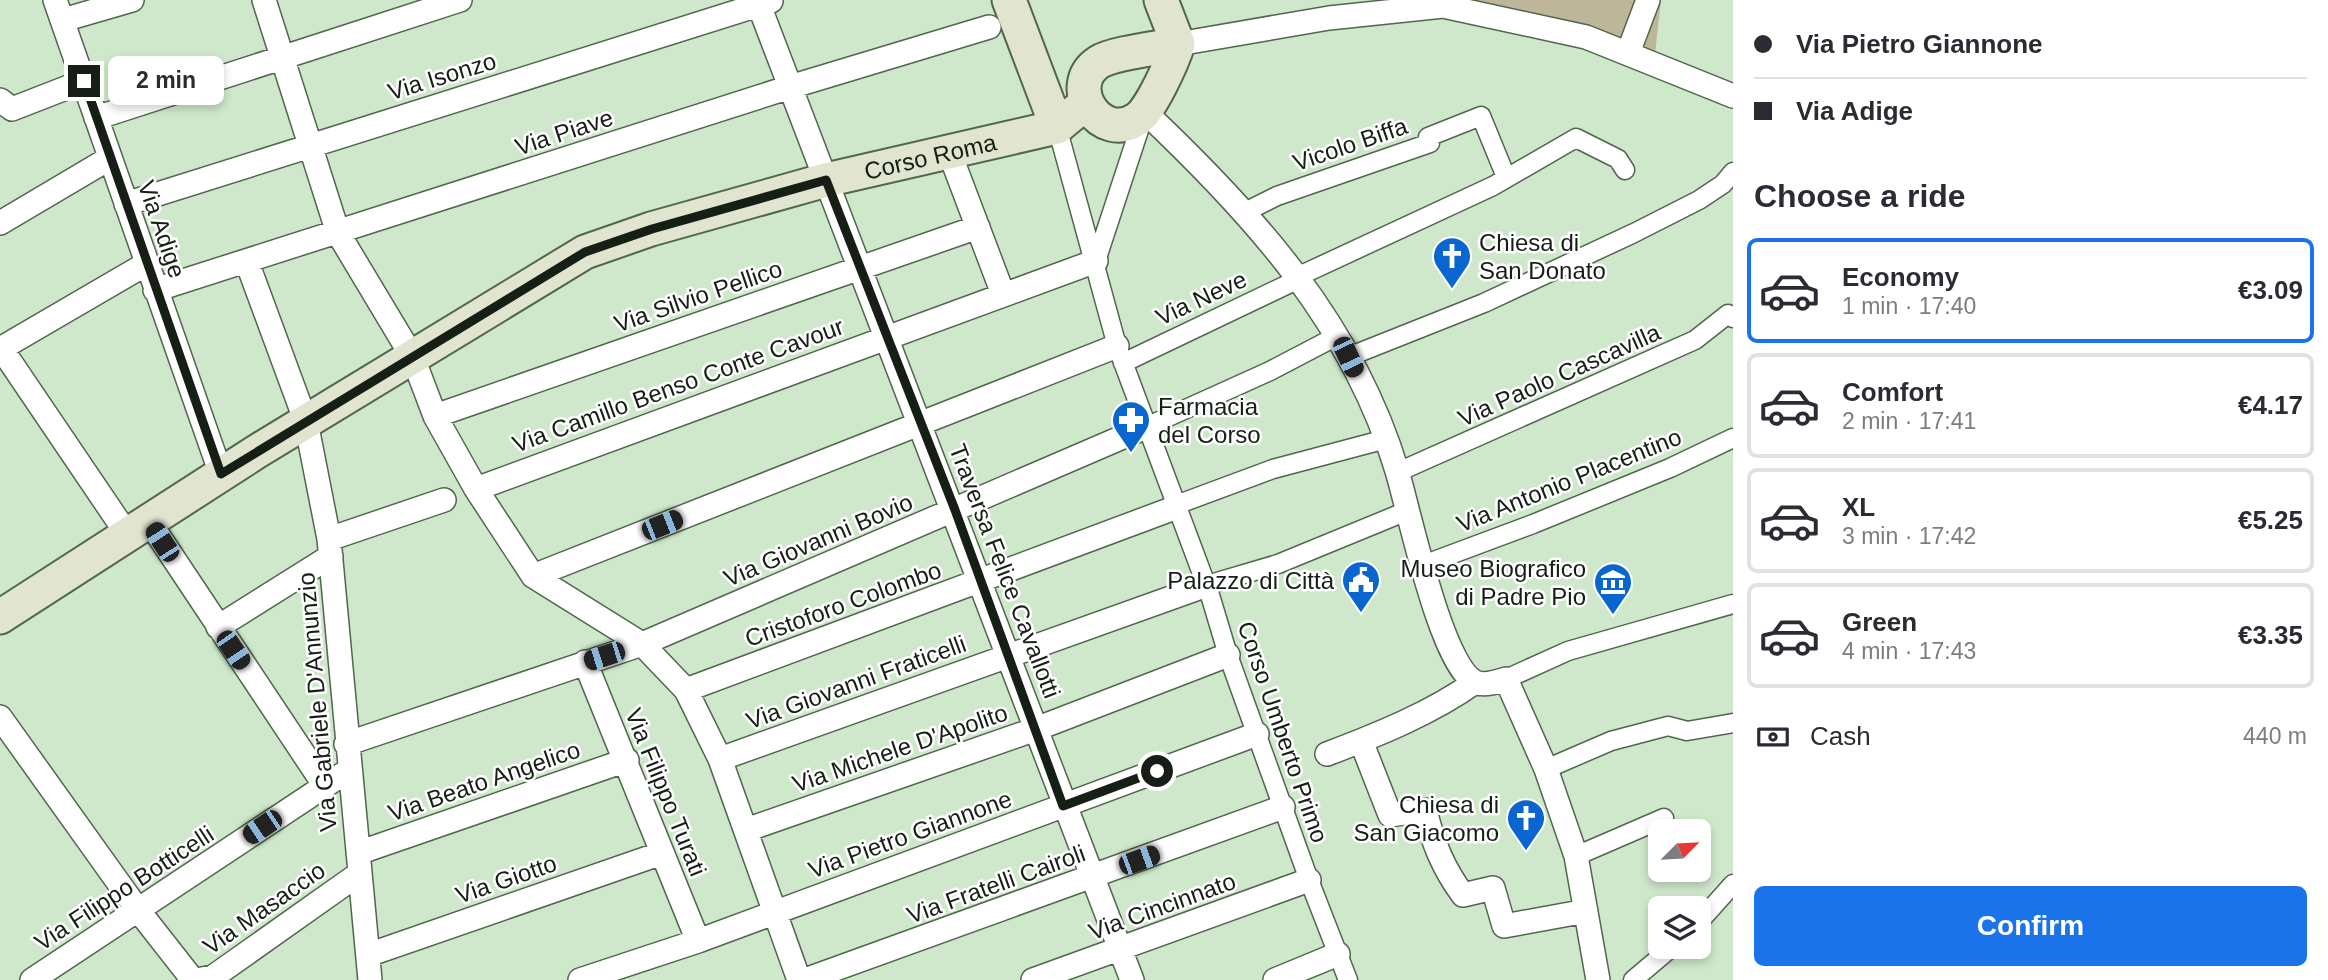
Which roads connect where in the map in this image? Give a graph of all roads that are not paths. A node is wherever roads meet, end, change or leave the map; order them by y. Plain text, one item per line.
1 (132, 0) edge
2 (264, 0) edge
3 (460, 0) edge
4 (1009, 0) edge
5 (1161, 0) edge
6 (1648, 0) edge
7 (763, 2) edge
8 (59, 10) edge
9 (989, 27) dead end
10 (1178, 44) junction
11 (1628, 53) junction
12 (281, 57) junction
13 (1119, 57) junction
14 (84, 81) junction
15 (1041, 85) junction
16 (790, 87) junction
17 (1733, 96) edge
18 (1085, 97) junction
19 (0, 100) edge
20 (1148, 105) junction
21 (96, 117) junction
22 (1057, 127) junction
23 (310, 145) junction
24 (950, 154) junction
25 (110, 158) junction
26 (1625, 170) dead end
27 (1506, 177) junction
28 (826, 180) junction
29 (1730, 181) edge
30 (126, 204) junction
31 (1245, 212) junction
32 (0, 223) edge
33 (978, 227) junction
34 (338, 233) junction
35 (1096, 261) junction
36 (247, 262) junction
37 (146, 264) junction
38 (862, 267) junction
39 (1300, 277) junction
40 (155, 290) junction
41 (1003, 294) junction
42 (1733, 318) edge
43 (886, 336) junction
44 (1335, 337) junction
45 (1, 349) edge
46 (1120, 354) junction
47 (1348, 357) junction
48 (413, 358) junction
49 (435, 416) junction
50 (306, 422) junction
51 (921, 423) junction
52 (1146, 427) junction
53 (1733, 438) edge
54 (1386, 439) junction
55 (1398, 472) junction
56 (221, 474) junction
57 (476, 489) junction
58 (444, 500) dead end
59 (1176, 506) junction
60 (955, 510) junction
61 (1407, 511) junction
62 (138, 527) junction
63 (330, 547) junction
64 (1423, 565) junction
65 (533, 576) junction
66 (981, 581) junction
67 (1207, 585) junction
68 (1733, 604) edge
69 (0, 617) edge
70 (218, 627) junction
71 (642, 644) junction
72 (1009, 655) junction
73 (1228, 655) junction
74 (586, 662) junction
75 (1506, 679) junction
76 (1475, 682) junction
77 (686, 690) junction
78 (0, 717) edge
79 (1733, 723) edge
80 (1036, 729) junction
81 (1258, 734) junction
82 (1361, 741) junction
83 (346, 744) junction
84 (1327, 754) dead end
85 (720, 759) junction
86 (627, 760) junction
87 (1546, 769) junction
88 (349, 770) junction
89 (325, 786) junction
90 (1063, 806) junction
91 (1283, 807) junction
92 (1664, 818) dead end
93 (746, 830) junction
94 (662, 853) junction
95 (1576, 856) junction
96 (359, 863) junction
97 (1091, 878) junction
98 (1309, 880) junction
99 (1729, 897) edge
100 (138, 910) junction
101 (775, 911) junction
102 (1586, 911) junction
103 (1711, 912) edge
104 (698, 941) junction
105 (1120, 950) junction
106 (1338, 954) junction
107 (368, 955) junction
108 (1658, 959) edge
109 (32, 980) edge
110 (194, 980) edge
111 (370, 980) edge
112 (580, 980) edge
113 (802, 980) edge
114 (1033, 980) edge
115 (1132, 980) edge
116 (1275, 980) edge
117 (1348, 980) edge
118 (1598, 980) edge
119 (1633, 980) edge

1 - 8 street
2 - 12 street
3 - 12 street
4 - 15 main road
5 - 10 main road
6 - 11 street
7 - 16 street, Traversa Felice Cavallotti
7 - 23 street, Via Isonzo
8 - 14 street, Via Adige
9 - 16 street, Via Piave
10 - 11 street
10 - 13 main road
10 - 20 main road
11 - 17 street
12 - 21 street
12 - 23 street
13 - 18 main road
13 - 20 main road
14 - 19 street
14 - 21 street, Via Adige
15 - 18 main road
15 - 22 main road
16 - 28 street, Traversa Felice Cavallotti
16 - 34 street, Via Piave
18 - 20 main road
18 - 22 main road, Corso Roma
20 - 31 street
20 - 35 street
21 - 25 street, Via Adige
22 - 24 main road, Corso Roma
22 - 35 street, Corso Umberto Primo
23 - 30 street, Via Isonzo
23 - 34 street
24 - 28 main road, Corso Roma
24 - 33 street
25 - 30 street, Via Adige
25 - 32 street
26 - 27 street, Via Neve
27 - 31 street, Vicolo Biffa
27 - 39 street, Via Neve
28 - 38 street, Traversa Felice Cavallotti
28 - 48 main road, Corso Roma
29 - 47 street
30 - 37 street, Via Adige
31 - 39 street
33 - 38 street, Via Silvio Pellico
33 - 41 street
34 - 36 street, Via Piave
34 - 48 street
35 - 41 street, Via Camillo Benso Conte Cavour
35 - 46 street, Corso Umberto Primo
36 - 40 street, Via Piave
36 - 50 street, Via Gabriele D'Annunzio
37 - 40 street, Via Adige
37 - 45 street
38 - 43 street, Traversa Felice Cavallotti
38 - 49 street, Via Silvio Pellico
39 - 44 street
39 - 46 street, Via Neve
40 - 56 street, Via Adige
41 - 43 street, Via Camillo Benso Conte Cavour
42 - 55 street, Via Paolo Cascavilla
43 - 51 street, Traversa Felice Cavallotti
43 - 57 street, Via Camillo Benso Conte Cavour
44 - 47 street
44 - 52 street
45 - 62 street
46 - 51 street
46 - 52 street, Corso Umberto Primo
47 - 54 street
48 - 49 street
48 - 50 main road, Corso Roma
49 - 57 street
50 - 56 main road, Corso Roma
50 - 63 street, Via Gabriele D'Annunzio
51 - 60 street, Traversa Felice Cavallotti
51 - 65 street
52 - 59 street, Corso Umberto Primo
52 - 60 street, Via Giovanni Bovio
53 - 64 street, Via Antonio Placentino
54 - 55 street
54 - 59 street
55 - 61 street
56 - 62 main road, Corso Roma
57 - 65 street
58 - 63 street
59 - 66 street, Cristoforo Colombo
59 - 67 street, Corso Umberto Primo
60 - 66 street, Traversa Felice Cavallotti
60 - 71 street, Via Giovanni Bovio
61 - 64 street
61 - 67 street
62 - 69 main road, Corso Roma
62 - 70 street
63 - 70 street
63 - 83 street, Via Gabriele D'Annunzio
64 - 76 street
65 - 71 street
66 - 72 street, Traversa Felice Cavallotti
66 - 77 street, Cristoforo Colombo
67 - 72 street, Via Giovanni Fraticelli
67 - 73 street, Corso Umberto Primo
68 - 75 street
70 - 89 street
71 - 74 street, Via Giovanni Bovio
71 - 77 street
72 - 80 street, Traversa Felice Cavallotti
72 - 85 street, Via Giovanni Fraticelli
73 - 80 street, Via Michele D'Apolito
73 - 81 street, Corso Umberto Primo
74 - 83 street, Via Giovanni Bovio
74 - 86 street, Via Filippo Turati
75 - 76 street
75 - 87 street
76 - 82 street
77 - 85 street
78 - 100 street
79 - 87 street
80 - 90 street, Traversa Felice Cavallotti
80 - 93 street, Via Michele D'Apolito
81 - 90 street, Via Pietro Giannone
81 - 91 street, Corso Umberto Primo
82 - 84 street
82 - 102 street
83 - 88 street, Via Gabriele D'Annunzio
85 - 93 street
86 - 94 street, Via Filippo Turati
86 - 96 street, Via Beato Angelico
87 - 95 street
88 - 89 street, Via Filippo Botticelli
88 - 96 street, Via Gabriele D'Annunzio
89 - 100 street, Via Filippo Botticelli
90 - 97 street, Traversa Felice Cavallotti
90 - 101 street, Via Pietro Giannone
91 - 97 street, Via Fratelli Cairoli
91 - 98 street, Corso Umberto Primo
92 - 95 street
93 - 101 street
94 - 104 street, Via Filippo Turati
94 - 107 street, Via Giotto
95 - 102 street
96 - 107 street, Via Gabriele D'Annunzio
96 - 110 street, Via Masaccio
97 - 105 street, Traversa Felice Cavallotti
97 - 113 street, Via Fratelli Cairoli
98 - 105 street, Via Cincinnato
98 - 106 street, Corso Umberto Primo
99 - 103 street
100 - 109 street, Via Filippo Botticelli
100 - 110 street
101 - 104 street, Via Pietro Giannone
101 - 113 street
102 - 118 street
104 - 112 street, Via Pietro Giannone
105 - 114 street, Via Cincinnato
105 - 115 street, Traversa Felice Cavallotti
106 - 116 street
106 - 117 street, Corso Umberto Primo
107 - 111 street, Via Gabriele D'Annunzio
108 - 119 street

